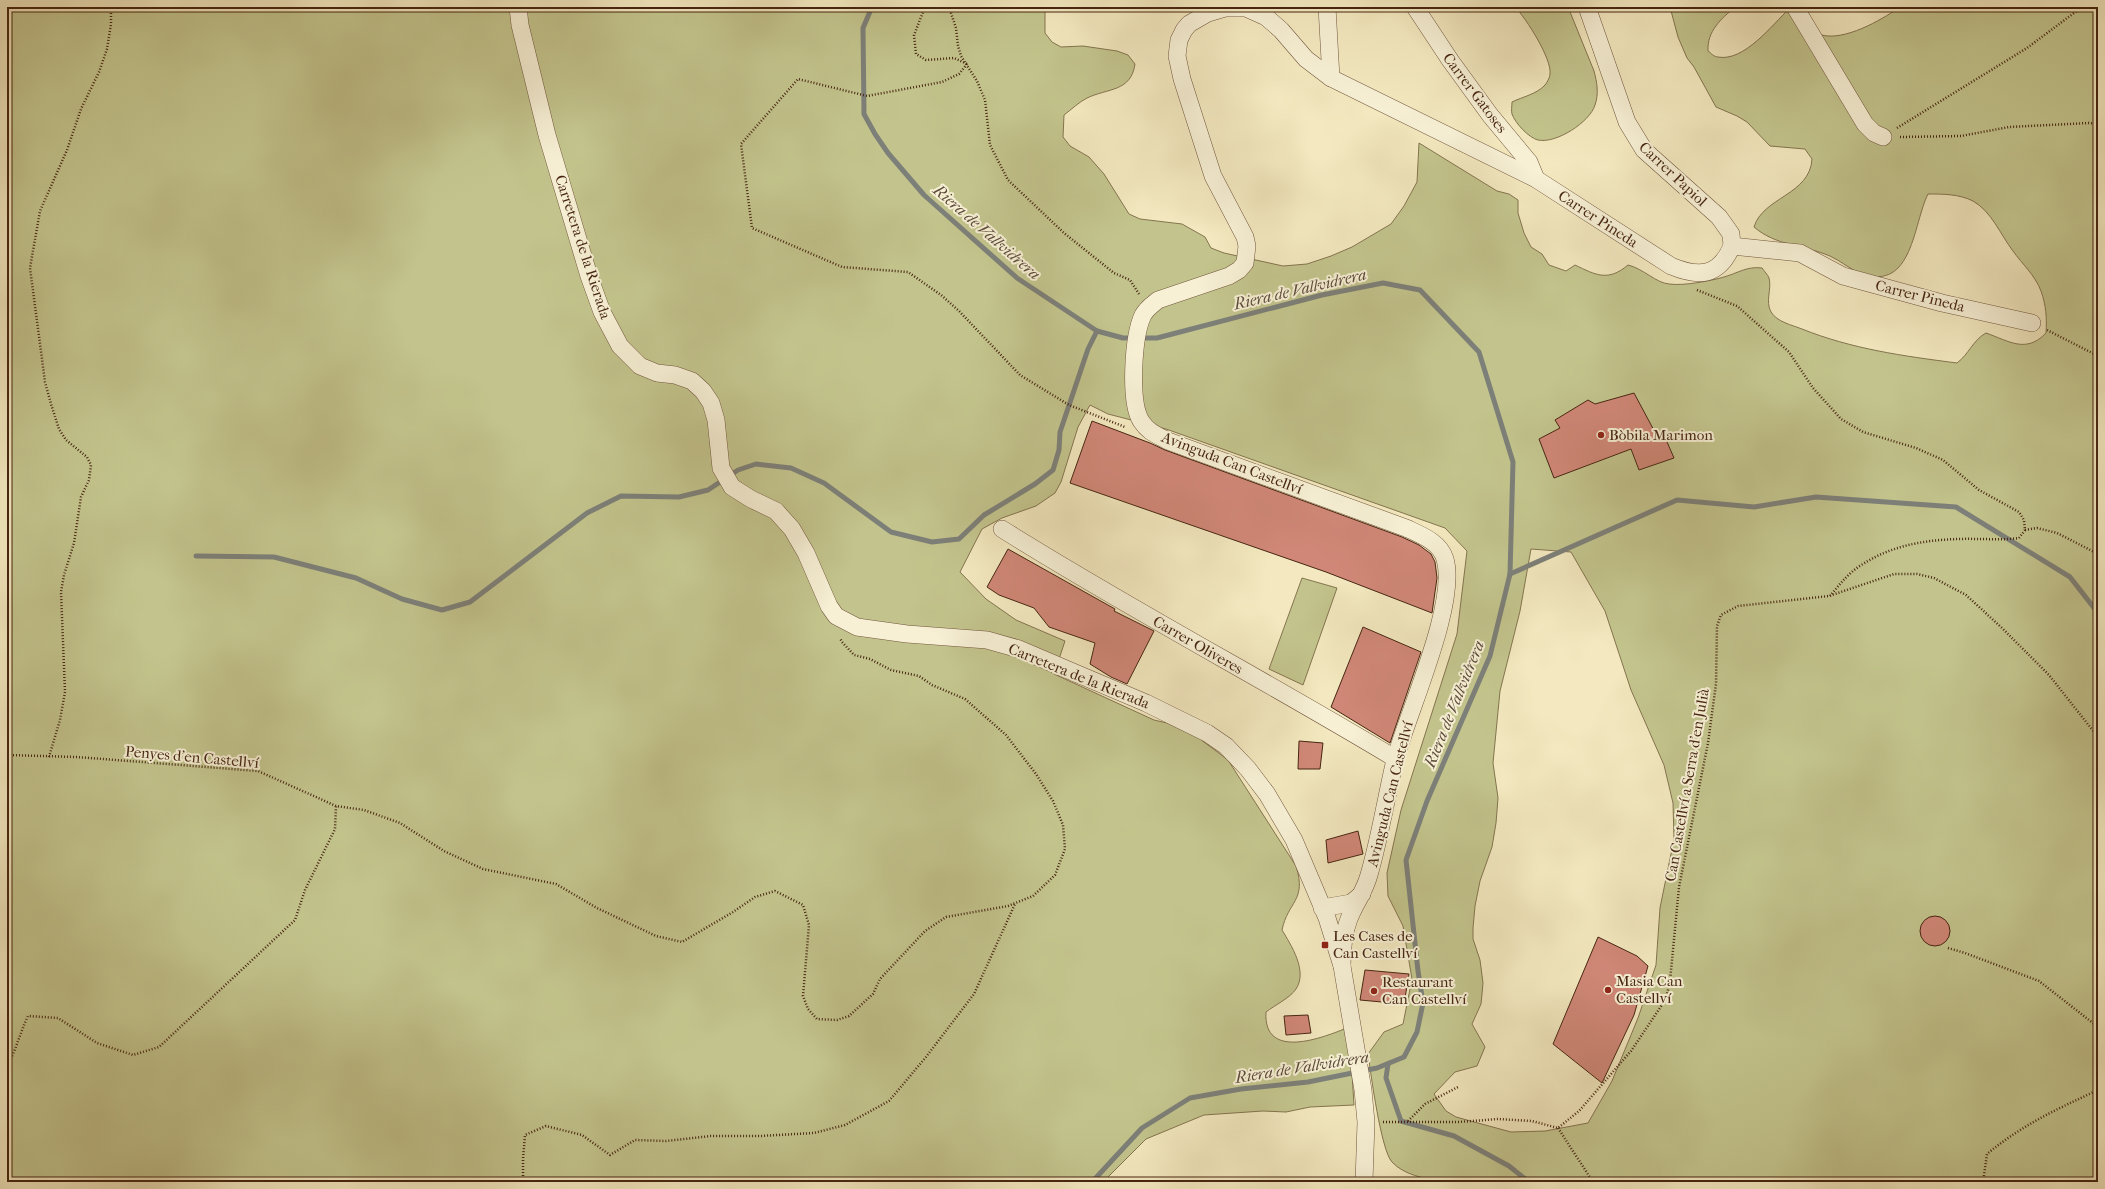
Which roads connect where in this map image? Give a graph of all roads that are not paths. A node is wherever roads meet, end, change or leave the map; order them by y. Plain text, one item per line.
1 (518, 7) edge
2 (1326, 7) edge
3 (1415, 7) edge
4 (1587, 7) edge
5 (1795, 7) edge
6 (1331, 78) junction
7 (1883, 137) road end
8 (1536, 179) junction
9 (1732, 246) junction
10 (1149, 307) joint
11 (2032, 323) road end
12 (1002, 529) dead end
13 (1396, 759) junction
14 (1363, 893) junction
15 (1352, 911) junction
16 (1324, 913) junction
17 (1342, 966) junction
18 (1364, 1182) edge

1 - 16 street, Carretera de la Rierada
2 - 6 street
3 - 8 street, Carrer Gatoses
4 - 9 street, Carrer Papiol
5 - 7 street
6 - 8 street, Carrer Pineda
6 - 10 street, Carrer Pineda
8 - 9 street, Carrer Pineda
9 - 11 street, Carrer Pineda
10 - 13 street, Avinguda Can Castellví
12 - 13 street, Carrer Oliveres
13 - 14 street, Avinguda Can Castellví
14 - 15 street, Avinguda Can Castellví
14 - 16 street
15 - 16 street
15 - 17 street, Avinguda Can Castellví
16 - 17 street, Carretera de la Rierada
17 - 18 street, Carretera de la Rierada

